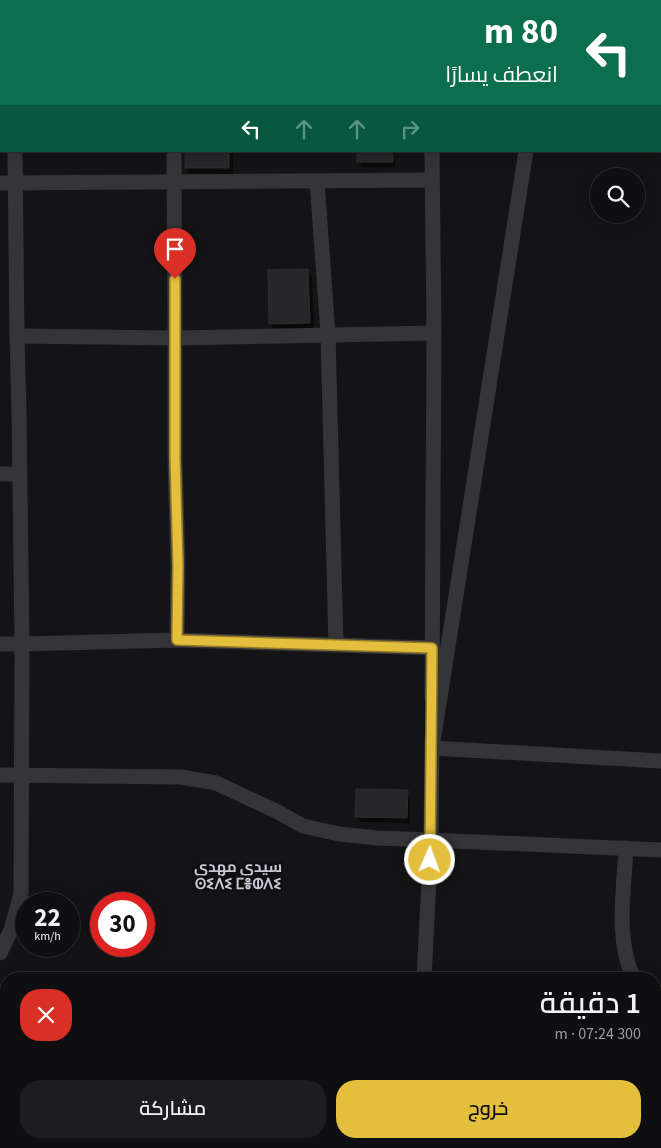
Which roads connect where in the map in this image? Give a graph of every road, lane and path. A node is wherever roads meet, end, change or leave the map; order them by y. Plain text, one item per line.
1 (15, 152) edge
2 (174, 152) edge
3 (432, 152) edge
4 (526, 152) edge
5 (432, 180) junction
6 (317, 181) junction
7 (174, 182) junction
8 (0, 183) edge
9 (16, 183) junction
10 (434, 333) junction
11 (328, 334) junction
12 (17, 336) junction
13 (175, 338) junction
14 (0, 474) edge
15 (19, 474) junction
16 (177, 640) junction
17 (0, 644) edge
18 (22, 644) junction
19 (336, 644) junction
20 (432, 648) junction
21 (432, 748) junction
22 (661, 761) edge
23 (0, 775) edge
24 (21, 775) junction
25 (431, 840) junction
26 (626, 848) junction
27 (661, 850) edge
28 (0, 953) edge
29 (424, 972) edge
30 (631, 972) edge

1 - 9 street
2 - 7 street
3 - 5 street
4 - 21 street
5 - 6 street
5 - 10 street
6 - 7 street
6 - 11 street
7 - 9 street
7 - 13 street
8 - 9 street
9 - 12 street
10 - 11 street
10 - 20 street
11 - 13 street
11 - 19 street
12 - 13 street
12 - 15 street
13 - 16 street
14 - 15 street
15 - 18 street
16 - 18 street
16 - 19 street
17 - 18 street
18 - 24 street
19 - 20 street
20 - 21 street
21 - 22 street
21 - 25 street
23 - 24 street
24 - 25 street
24 - 28 street
25 - 26 street
25 - 29 street
26 - 27 street
26 - 30 street

